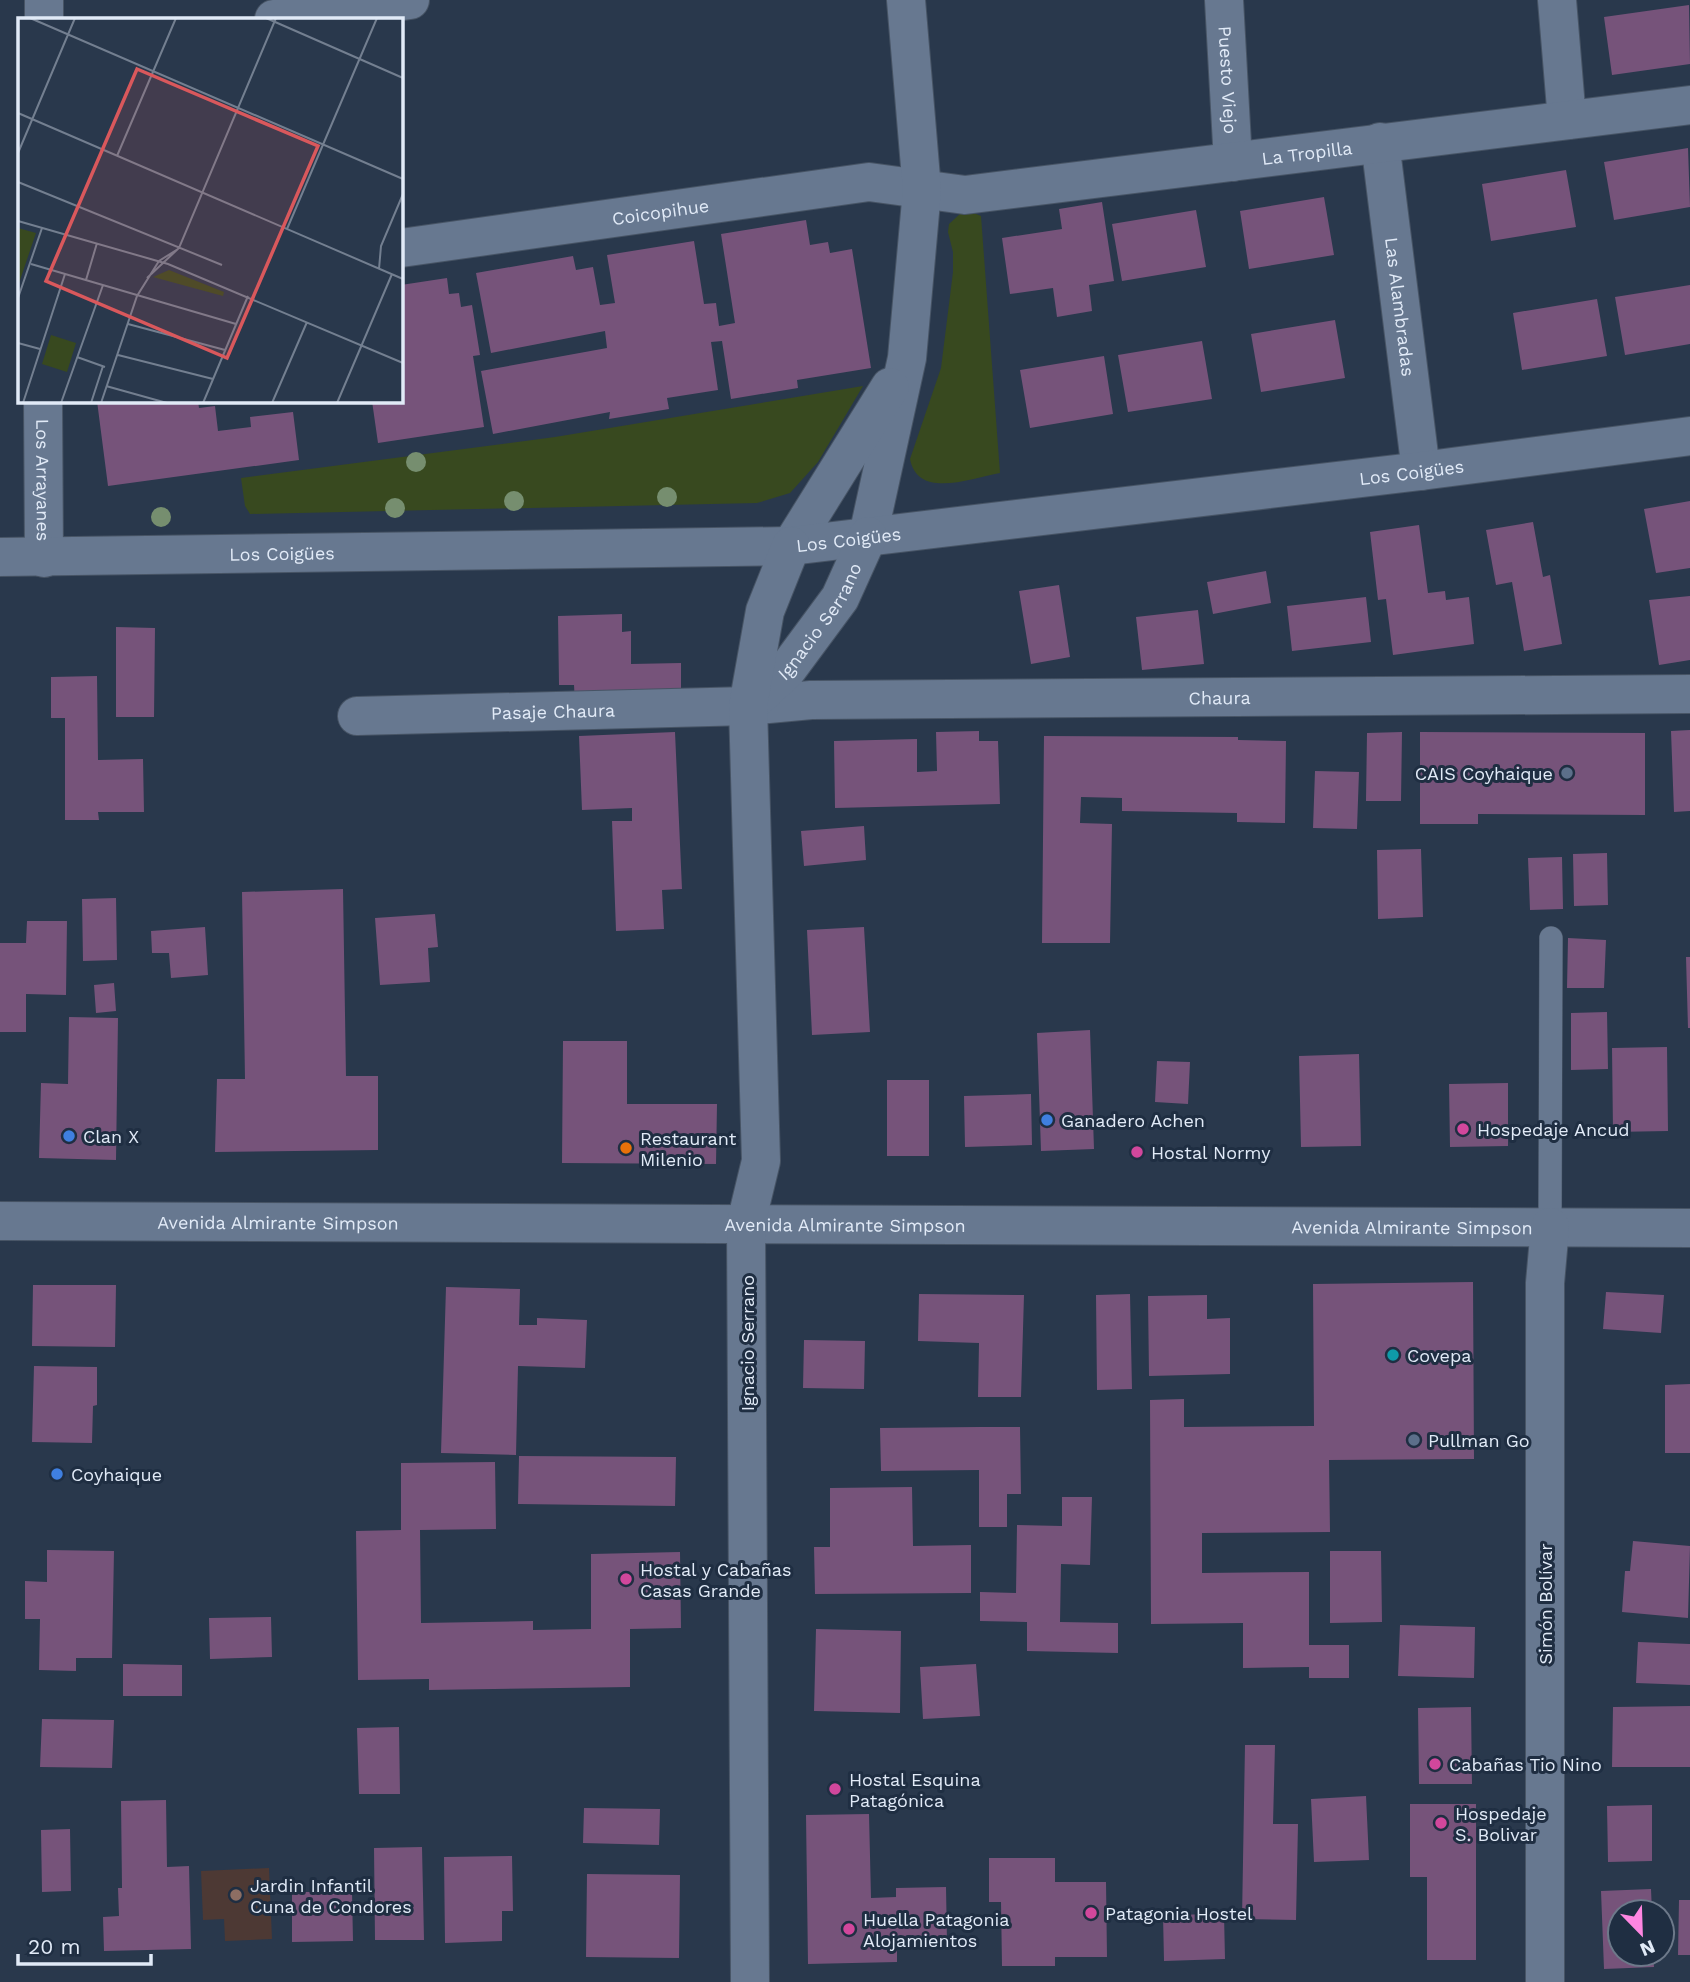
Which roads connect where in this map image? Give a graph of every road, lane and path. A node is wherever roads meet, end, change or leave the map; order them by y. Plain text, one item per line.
1 (44, 0) edge
2 (410, 0) edge
3 (906, 0) edge
4 (1224, 0) edge
5 (1557, 0) edge
6 (44, 18) edge
7 (281, 18) edge
8 (1690, 105) edge
9 (1567, 120) junction
10 (1380, 142) junction
11 (1233, 162) junction
12 (922, 190) junction
13 (402, 248) edge
14 (907, 358) junction
15 (43, 402) edge
16 (1690, 436) edge
17 (1421, 471) junction
18 (869, 536) junction
19 (791, 546) junction
20 (0, 557) edge
21 (44, 558) junction
22 (1690, 694) edge
23 (748, 706) junction
24 (357, 716) dead end
25 (1551, 938) dead end
26 (0, 1221) edge
27 (746, 1223) junction
28 (1550, 1227) junction
29 (1690, 1228) edge
30 (750, 1982) edge
31 (1545, 1982) edge

1 - 6 street
2 - 7 street
3 - 12 street, Ignacio Serrano
4 - 11 street, Puesto Viejo
5 - 9 street
8 - 9 street, La Tropilla
9 - 10 street, La Tropilla
10 - 11 street, La Tropilla
10 - 17 street, Las Alambradas
11 - 12 street, La Tropilla
12 - 13 street, Coicopihue
12 - 14 street, Ignacio Serrano
14 - 18 street, Ignacio Serrano
14 - 19 street, Ignacio Serrano
15 - 21 street, Los Arrayanes
16 - 17 street, Los Coigües
17 - 18 street, Los Coigües
18 - 19 street, Los Coigües
18 - 23 street, Ignacio Serrano
19 - 21 street, Los Coigües
19 - 23 street, Ignacio Serrano
20 - 21 street, Los Coigües
22 - 23 street, Chaura
23 - 24 street, Pasaje Chaura
23 - 27 street, Ignacio Serrano
25 - 28 lane
26 - 27 street, Avenida Almirante Simpson
27 - 28 street, Avenida Almirante Simpson
27 - 30 street, Ignacio Serrano
28 - 29 street, Avenida Almirante Simpson
28 - 31 street, Simón Bolívar

